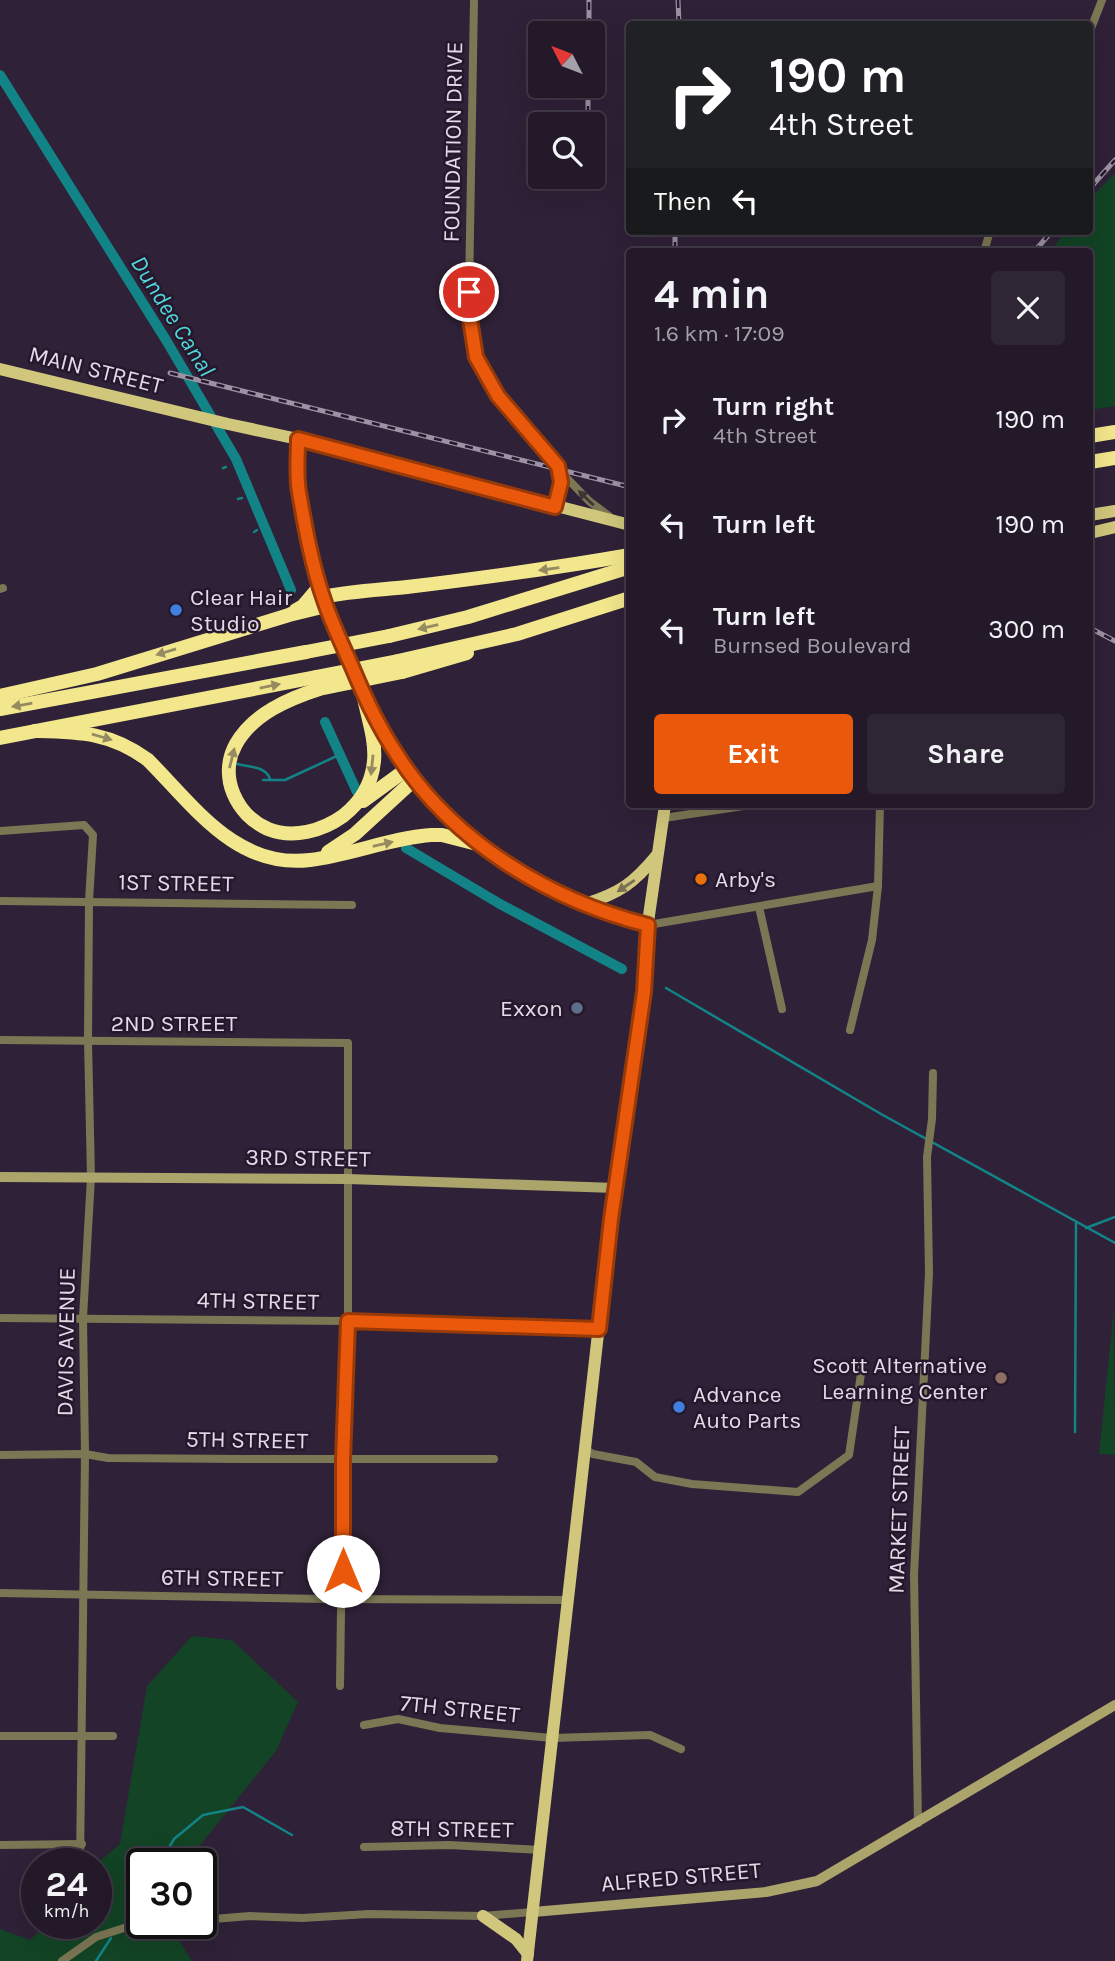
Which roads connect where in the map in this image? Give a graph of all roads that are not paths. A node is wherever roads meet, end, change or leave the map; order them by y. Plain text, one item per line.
1 (474, 0) edge
2 (1102, 0) edge
3 (1093, 23) edge
4 (0, 369) edge
5 (1115, 432) edge
6 (1093, 436) edge
7 (298, 439) junction
8 (1115, 458) edge
9 (1093, 462) edge
10 (560, 471) junction
11 (555, 507) junction
12 (1115, 511) edge
13 (1093, 514) edge
14 (615, 520) junction
15 (626, 524) edge
16 (1115, 527) edge
17 (1093, 532) edge
18 (623, 556) edge
19 (626, 568) edge
20 (323, 596) junction
21 (626, 599) edge
22 (317, 683) junction
23 (0, 696) edge
24 (364, 698) junction
25 (0, 709) edge
26 (35, 731) junction
27 (0, 738) edge
28 (411, 774) junction
29 (713, 808) edge
30 (880, 808) edge
31 (664, 812) edge
32 (345, 814) junction
33 (0, 831) edge
34 (481, 845) junction
35 (658, 854) junction
36 (311, 860) junction
37 (878, 886) junction
38 (0, 901) edge
39 (89, 901) junction
40 (585, 904) junction
41 (352, 905) dead end
42 (759, 907) junction
43 (648, 925) junction
44 (782, 1009) dead end
45 (850, 1030) dead end
46 (0, 1040) edge
47 (88, 1041) junction
48 (933, 1073) dead end
49 (0, 1177) edge
50 (91, 1177) junction
51 (348, 1179) junction
52 (616, 1188) junction
53 (0, 1318) edge
54 (83, 1318) junction
55 (348, 1321) junction
56 (599, 1329) junction
57 (862, 1367) dead end
58 (586, 1450) junction
59 (85, 1454) junction
60 (0, 1455) edge
61 (494, 1459) dead end
62 (343, 1460) junction
63 (0, 1593) edge
64 (82, 1595) junction
65 (343, 1599) junction
66 (569, 1600) junction
67 (341, 1686) dead end
68 (1115, 1705) edge
69 (363, 1725) dead end
70 (0, 1736) edge
71 (113, 1736) dead end
72 (83, 1738) junction
73 (552, 1738) junction
74 (681, 1749) dead end
75 (918, 1823) junction
76 (82, 1844) junction
77 (0, 1845) edge
78 (364, 1847) dead end
79 (82, 1848) edge
80 (541, 1850) junction
81 (533, 1912) junction
82 (483, 1916) junction
83 (217, 1919) edge
84 (126, 1928) edge
85 (528, 1958) edge
86 (62, 1961) edge

1 - 10 street, FOUNDATION DRIVE
2 - 3 street
4 - 7 main road, MAIN STREET
5 - 6 highway
7 - 11 main road, MAIN STREET
7 - 20 main road
8 - 9 highway
10 - 11 street
14 -> 10 street, FOUNDATION DRIVE
11 - 14 main road, MAIN STREET
12 - 13 main road
14 - 15 main road, MAIN STREET
16 - 17 main road
18 -> 20 highway
19 -> 25 highway, bridge
20 -> 23 highway
20 - 24 main road
21 - 22 highway, bridge
26 -> 22 highway
32 -> 22 highway
24 - 28 main road
24 -> 32 highway
26 - 27 highway
26 -> 36 highway
28 - 32 highway
28 - 34 main road
28 - 36 highway
29 - 31 street
30 - 37 street
31 - 35 main road
33 - 39 street, DAVIS AVENUE
36 -> 34 highway
34 - 40 main road
35 -> 40 main road
35 - 43 main road
37 - 42 street
37 - 45 street
38 - 39 street, 1ST STREET
39 - 41 street, 1ST STREET
39 - 47 street, DAVIS AVENUE
40 - 43 main road
42 - 43 street
42 - 44 street
43 - 52 main road
46 - 47 street, 2ND STREET
47 - 50 street, DAVIS AVENUE
47 - 51 street, 2ND STREET
48 - 75 street, MARKET STREET
49 - 50 main road, 3RD STREET
50 - 51 main road, 3RD STREET
50 - 54 street, DAVIS AVENUE
51 - 52 main road, 3RD STREET
51 - 55 street
52 - 56 main road
53 - 54 street, 4TH STREET
54 - 55 street, 4TH STREET
54 - 59 street, DAVIS AVENUE
55 - 56 street, 4TH STREET
55 - 62 street
56 - 58 main road
57 - 58 street
58 - 66 main road
59 - 60 street, 5TH STREET
59 - 62 street, 5TH STREET
59 - 64 street, DAVIS AVENUE
61 - 62 street, 5TH STREET
62 - 65 street
63 - 64 street, 6TH STREET
64 - 65 street, 6TH STREET
64 - 72 street, DAVIS AVENUE
65 - 66 street, 6TH STREET
65 - 67 street
66 - 73 main road
68 - 75 main road, ALFRED STREET
69 - 73 street, 7TH STREET
70 - 72 street
71 - 72 street
72 - 76 street, DAVIS AVENUE
73 - 74 street, 7TH STREET
73 - 80 main road
75 - 81 main road, ALFRED STREET
76 - 77 street
76 - 79 street, DAVIS AVENUE
78 - 80 street, 8TH STREET
80 - 81 main road
81 - 82 street, ALFRED STREET
81 - 85 main road
82 - 83 street, ALFRED STREET
82 - 85 main road
84 - 86 street

